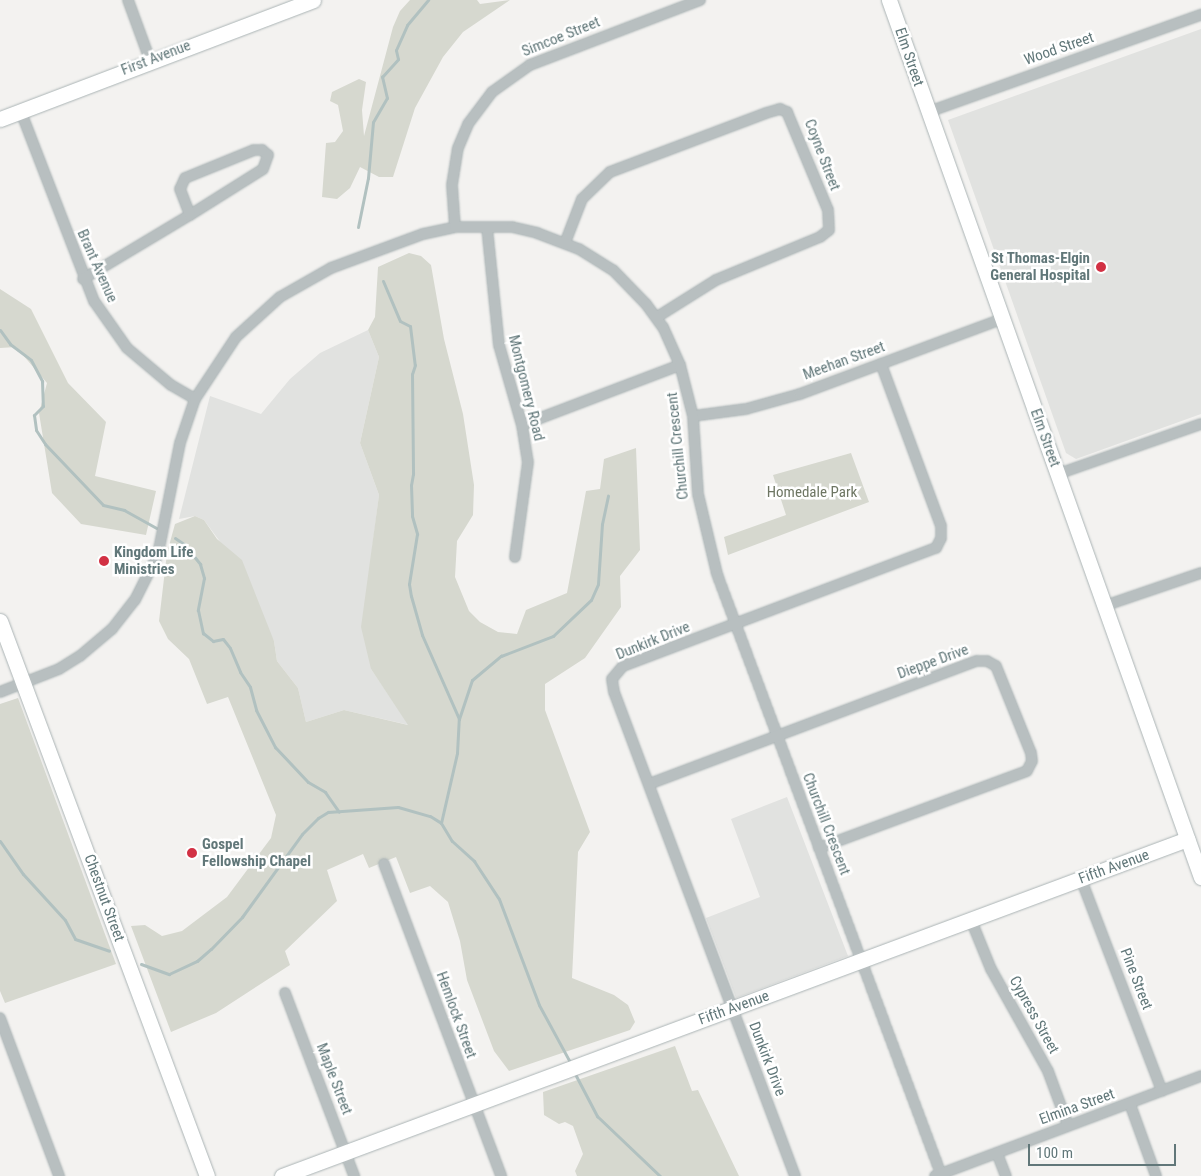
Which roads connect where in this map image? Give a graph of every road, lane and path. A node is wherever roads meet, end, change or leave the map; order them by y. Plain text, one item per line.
1 (128, 0) edge
2 (313, 0) edge
3 (700, 0) edge
4 (889, 0) edge
5 (1201, 14) edge
6 (150, 60) junction
7 (21, 112) junction
8 (928, 112) junction
9 (0, 119) edge
10 (190, 214) junction
11 (487, 226) junction
12 (455, 227) junction
13 (566, 243) junction
14 (83, 279) junction
15 (657, 317) junction
16 (1002, 319) junction
17 (880, 364) junction
18 (680, 365) junction
19 (195, 398) junction
20 (693, 416) junction
21 (1201, 424) edge
22 (522, 425) junction
23 (1058, 474) junction
24 (515, 557) dead end
25 (1201, 573) edge
26 (1104, 606) junction
27 (0, 621) edge
28 (736, 624) junction
29 (23, 683) junction
30 (0, 692) edge
31 (777, 736) junction
32 (649, 784) junction
33 (1187, 839) junction
34 (818, 848) junction
35 (384, 864) dead end
36 (1201, 877) edge
37 (1081, 879) junction
38 (971, 920) junction
39 (861, 960) junction
40 (285, 992) dead end
41 (732, 1009) junction
42 (0, 1018) edge
43 (1201, 1076) edge
44 (1162, 1091) junction
45 (474, 1104) junction
46 (1130, 1104) junction
47 (1068, 1125) junction
48 (345, 1152) junction
49 (997, 1153) junction
50 (938, 1175) edge
51 (59, 1176) edge
52 (207, 1176) edge
53 (282, 1176) edge
54 (354, 1176) edge
55 (501, 1176) edge
56 (795, 1176) edge
57 (1006, 1176) edge
58 (1156, 1176) edge

1 - 6 street
2 - 6 street, First Avenue
3 - 12 street, Simcoe Street
4 - 8 street, Elm Street
5 - 8 street, Wood Street
6 - 7 street, First Avenue
7 - 9 street, First Avenue
7 - 14 street, Brant Avenue
8 - 16 street, Elm Street
10 - 10 street
10 - 14 street
11 - 12 street, Churchill Crescent
11 - 13 street, Churchill Crescent
11 - 22 street, Montgomery Road
12 - 19 street, Churchill Crescent
13 - 15 street, Churchill Crescent
13 - 15 street, Coyne Street
14 - 19 street, Brant Avenue
15 - 18 street, Churchill Crescent
16 - 17 street, Meehan Street
16 - 23 street, Elm Street
17 - 20 street, Meehan Street
17 - 28 street, Dunkirk Drive
18 - 20 street, Churchill Crescent
18 - 22 street
19 - 29 street, Churchill Crescent
20 - 28 street, Churchill Crescent
21 - 23 street
22 - 24 street, Montgomery Road
23 - 26 street, Elm Street
25 - 26 street
26 - 33 street, Elm Street
27 - 29 street, Chestnut Street
28 - 31 street, Churchill Crescent
28 - 32 street, Dunkirk Drive
29 - 30 street, Churchill Crescent
29 - 52 street, Chestnut Street
31 - 32 street, Dieppe Drive
31 - 34 street, Churchill Crescent
31 - 34 street, Dieppe Drive
32 - 41 street, Dunkirk Drive
33 - 36 street, Elm Street
33 - 37 street, Fifth Avenue
34 - 39 street, Churchill Crescent
35 - 45 street, Hemlock Street
37 - 38 street, Fifth Avenue
37 - 44 street, Pine Street
38 - 39 street, Fifth Avenue
38 - 47 street, Cypress Street
39 - 41 street, Fifth Avenue
39 - 50 street, Churchill Crescent
40 - 48 street, Maple Street
41 - 45 street, Fifth Avenue
41 - 56 street, Dunkirk Drive
42 - 51 street
43 - 44 street, Elmina Street
44 - 46 street, Elmina Street
45 - 48 street, Fifth Avenue
45 - 55 street, Hemlock Street
46 - 47 street, Elmina Street
46 - 58 street
47 - 49 street, Elmina Street
48 - 53 street, Fifth Avenue
48 - 54 street, Maple Street
49 - 50 street, Elmina Street
49 - 57 street

